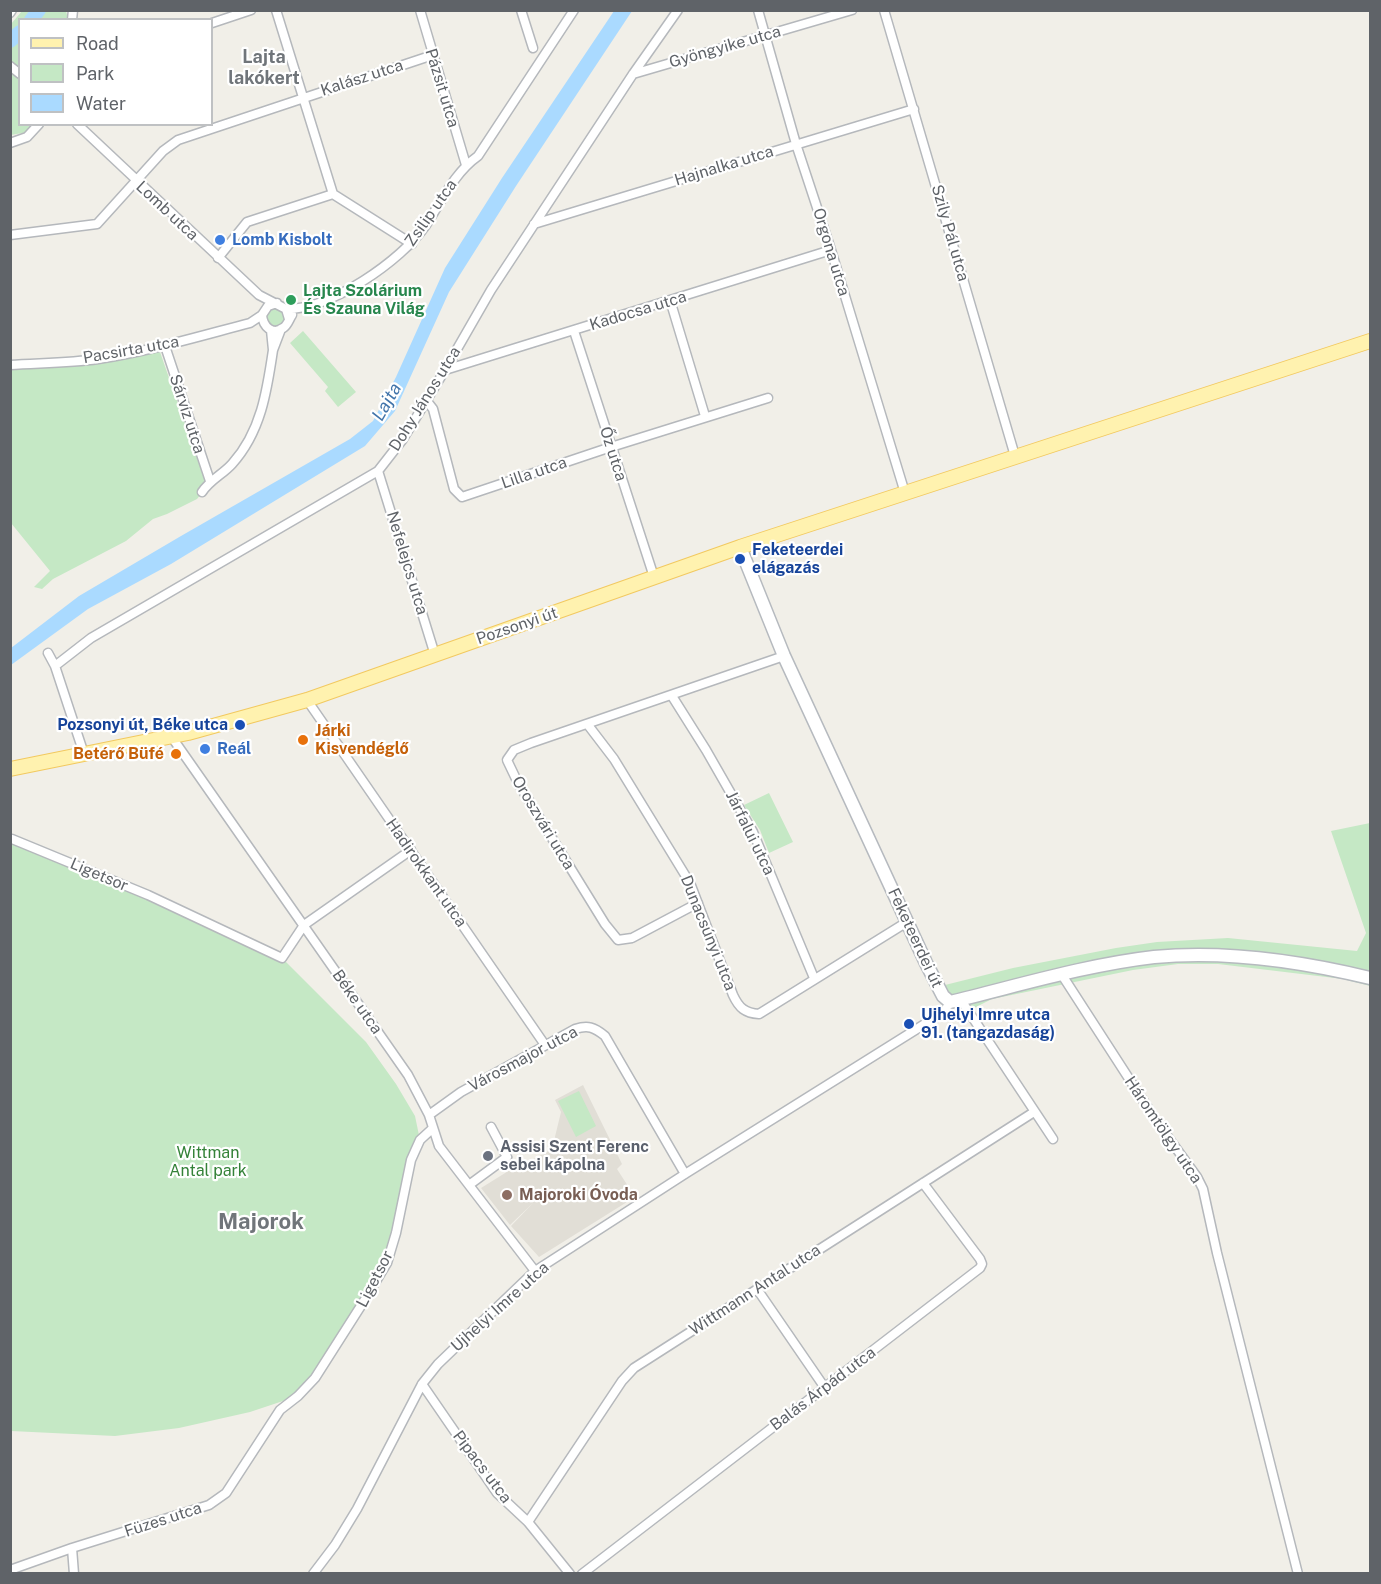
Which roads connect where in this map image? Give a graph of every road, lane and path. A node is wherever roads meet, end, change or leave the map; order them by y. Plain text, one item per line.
1 (251, 10) edge
2 (276, 10) edge
3 (420, 10) edge
4 (521, 10) edge
5 (574, 10) edge
6 (678, 10) edge
7 (758, 10) edge
8 (852, 10) edge
9 (884, 10) edge
10 (213, 23) edge
11 (764, 35) junction
12 (533, 48) dead end
13 (433, 55) junction
14 (633, 74) junction
15 (304, 97) junction
16 (914, 109) junction
17 (37, 126) edge
18 (79, 126) edge
19 (10, 143) edge
20 (796, 144) junction
21 (466, 165) junction
22 (135, 181) junction
23 (333, 194) junction
24 (534, 224) junction
25 (10, 235) edge
26 (412, 244) junction
27 (831, 250) junction
28 (218, 258) junction
29 (259, 295) junction
30 (670, 300) junction
31 (278, 303) junction
32 (286, 309) junction
33 (299, 309) junction
34 (263, 312) junction
35 (289, 319) junction
36 (250, 323) junction
37 (268, 327) junction
38 (281, 329) junction
39 (574, 331) junction
40 (1371, 340) edge
41 (165, 346) junction
42 (273, 350) junction
43 (10, 365) edge
44 (445, 370) junction
45 (768, 398) dead end
46 (426, 400) junction
47 (705, 417) junction
48 (611, 447) junction
49 (1015, 456) junction
50 (378, 471) junction
51 (210, 481) junction
52 (202, 492) dead end
53 (904, 493) junction
54 (740, 547) junction
55 (654, 578) junction
56 (48, 653) dead end
57 (435, 655) junction
58 (784, 656) junction
59 (55, 666) junction
60 (672, 696) junction
61 (307, 700) junction
62 (588, 725) junction
63 (171, 736) junction
64 (84, 754) junction
65 (10, 769) edge
66 (12, 839) dead end
67 (411, 850) junction
68 (698, 903) junction
69 (907, 922) junction
70 (304, 925) junction
71 (1062, 975) junction
72 (814, 978) junction
73 (1371, 978) edge
74 (955, 1001) junction
75 (545, 1045) junction
76 (1034, 1112) junction
77 (429, 1114) junction
78 (491, 1127) dead end
79 (432, 1130) junction
80 (1053, 1139) dead end
81 (685, 1173) junction
82 (923, 1183) junction
83 (469, 1185) junction
84 (535, 1271) junction
85 (757, 1289) junction
86 (422, 1383) junction
87 (825, 1388) junction
88 (280, 1410) joint
89 (528, 1522) junction
90 (72, 1548) junction
91 (10, 1570) edge
92 (74, 1574) edge
93 (312, 1574) edge
94 (570, 1574) edge
95 (582, 1574) edge
96 (1298, 1574) edge

1 - 10 street
2 - 15 street
3 - 13 street, Pázsit utca
4 - 12 street
5 - 21 street, Zsilip utca
6 - 14 street, Dohy János utca
7 - 11 street, Orgona utca
8 - 11 street, Gyöngyike utca
9 - 16 street, Szily Pál utca
11 - 14 street, Gyöngyike utca
11 - 20 street, Orgona utca
13 - 15 street, Kalász utca
13 - 21 street, Pázsit utca
14 - 24 street, Dohy János utca
15 - 22 street, Kalász utca
15 - 23 street
16 - 20 street, Hajnalka utca
16 - 49 street, Szily Pál utca
17 - 19 street
18 - 22 street, Lomb utca
20 - 24 street, Hajnalka utca
20 - 27 street, Orgona utca
21 - 26 street, Zsilip utca
22 - 25 street, Kalász utca
22 - 28 street, Lomb utca
23 - 26 street
23 - 28 street
24 - 44 street, Dohy János utca
26 - 33 street, Zsilip utca
27 - 30 street, Kadocsa utca
27 - 53 street, Orgona utca
28 - 29 street, Lomb utca
29 - 31 street
29 - 34 street
30 - 39 street, Kadocsa utca
30 - 47 street
31 - 32 street
31 - 34 street
32 - 33 street
32 - 35 street
33 - 35 street
34 - 36 street
34 - 37 street
35 - 38 street
36 - 37 street
36 - 41 street, Pacsirta utca
37 - 38 street
37 - 42 street
38 - 42 street
39 - 44 street, Kadocsa utca
39 - 48 street, Őz utca
40 - 49 main road, Pozsonyi út
41 - 43 street, Pacsirta utca
41 - 51 street, Sárvíz utca
42 - 51 street
44 - 46 street, Dohy János utca
45 - 47 street, Lilla utca
46 - 48 street, Lilla utca
46 - 50 street, Dohy János utca
47 - 48 street, Lilla utca
48 - 55 street, Őz utca
49 - 53 main road, Pozsonyi út
50 - 57 street, Nefelejcs utca
50 - 59 street, Dohy János utca
51 - 52 street
53 - 54 main road, Pozsonyi út
54 - 55 main road, Pozsonyi út
54 - 58 main road, Feketeerdei út
55 - 57 main road, Pozsonyi út
56 - 59 street
57 - 61 main road, Pozsonyi út
58 - 60 street, Oroszvári utca
58 - 69 main road, Feketeerdei út
59 - 64 street
60 - 62 street, Oroszvári utca
60 - 72 street, Járfalui utca
61 - 63 main road, Pozsonyi út
61 - 67 street, Hadirokkant utca
62 - 68 street, Dunacsúnyi utca
62 - 68 street, Oroszvári utca
63 - 64 main road, Pozsonyi út
63 - 70 street, Béke utca
64 - 65 main road, Pozsonyi út
66 - 70 street, Ligetsor
67 - 70 street
67 - 75 street, Hadirokkant utca
68 - 72 street, Dunacsúnyi utca
69 - 72 street, Dunacsúnyi utca
69 - 74 main road, Feketeerdei út
70 - 77 street, Béke utca
71 - 73 main road, Feketeerdei út
71 - 74 main road, Feketeerdei út
71 - 96 street, Háromtölgy utca
74 - 76 street
74 - 81 street, Ujhelyi Imre utca
75 - 77 street, Városmajor utca
75 - 81 street, Városmajor utca
76 - 80 street
76 - 82 street, Wittmann Antal utca
77 - 79 street, Béke utca
78 - 83 street
79 - 83 street, Béke utca
79 - 88 street, Ligetsor
81 - 84 street, Ujhelyi Imre utca
82 - 85 street, Wittmann Antal utca
82 - 87 street, Balás Árpád utca
83 - 84 street, Béke utca
84 - 86 street, Ujhelyi Imre utca
85 - 87 street
85 - 89 street, Wittmann Antal utca
86 - 89 street, Pipacs utca
86 - 93 street, Ujhelyi Imre utca
87 - 95 street, Balás Árpád utca
88 - 90 street, Füzes utca
89 - 94 street, Pipacs utca
90 - 91 street, Füzes utca
90 - 92 street

